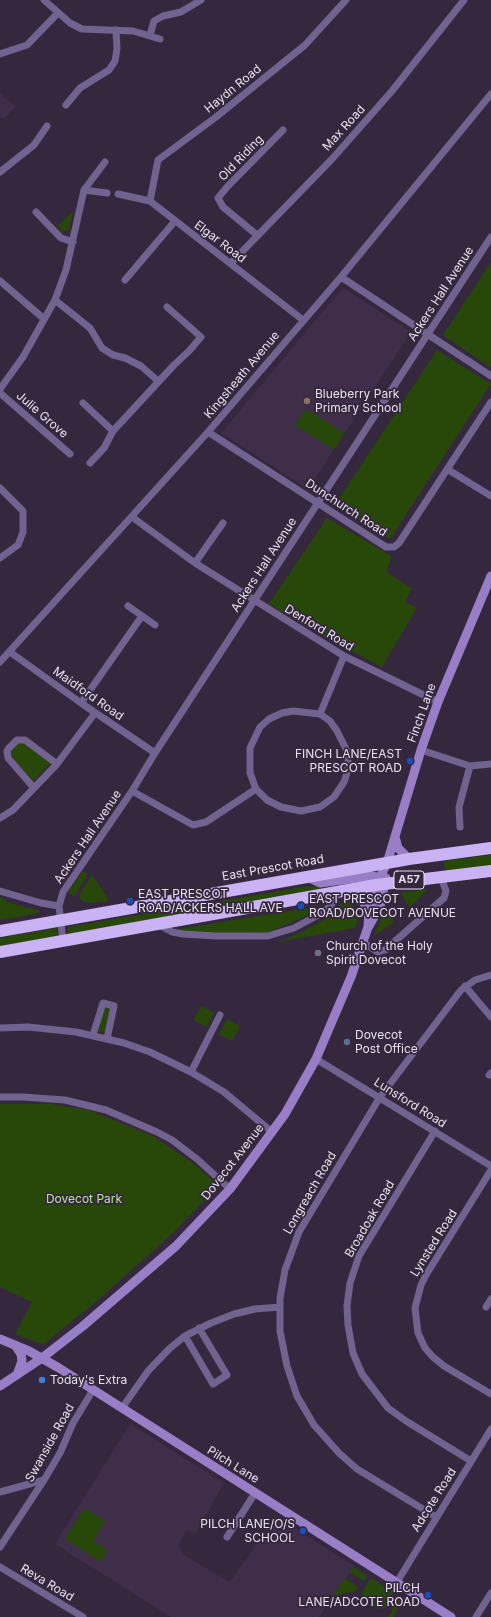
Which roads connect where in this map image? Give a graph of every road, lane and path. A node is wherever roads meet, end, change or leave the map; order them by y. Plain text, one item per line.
1 (44, 0) edge
2 (201, 0) edge
3 (346, 0) edge
4 (464, 0) edge
5 (58, 13) junction
6 (116, 30) junction
7 (150, 35) junction
8 (160, 39) dead end
9 (0, 54) edge
10 (491, 94) edge
11 (66, 105) dead end
12 (47, 126) dead end
13 (283, 130) dead end
14 (105, 162) dead end
15 (0, 172) edge
16 (84, 190) junction
17 (107, 193) dead end
18 (118, 194) dead end
19 (150, 201) junction
20 (36, 212) dead end
21 (175, 222) junction
22 (257, 235) junction
23 (491, 237) edge
24 (72, 242) junction
25 (231, 263) junction
26 (341, 277) junction
27 (125, 280) dead end
28 (0, 281) edge
29 (55, 300) junction
30 (167, 307) dead end
31 (43, 318) junction
32 (303, 320) junction
33 (427, 336) junction
34 (0, 374) edge
35 (491, 376) edge
36 (6, 379) junction
37 (158, 381) junction
38 (0, 389) edge
39 (0, 393) edge
40 (491, 402) edge
41 (83, 403) dead end
42 (113, 431) junction
43 (208, 432) junction
44 (70, 454) dead end
45 (90, 463) dead end
46 (447, 470) junction
47 (0, 488) edge
48 (491, 496) edge
49 (318, 503) junction
50 (132, 518) junction
51 (223, 523) dead end
52 (0, 558) edge
53 (195, 563) junction
54 (491, 576) edge
55 (254, 601) junction
56 (128, 606) dead end
57 (142, 616) junction
58 (155, 625) dead end
59 (10, 652) junction
60 (344, 656) junction
61 (0, 662) edge
62 (438, 702) junction
63 (81, 703) junction
64 (95, 713) junction
65 (320, 714) junction
66 (421, 750) junction
67 (155, 753) junction
68 (57, 764) junction
69 (491, 764) edge
70 (470, 766) junction
71 (34, 788) junction
72 (256, 790) junction
73 (132, 791) junction
74 (0, 818) edge
75 (460, 826) dead end
76 (394, 837) junction
77 (491, 848) edge
78 (409, 859) junction
79 (386, 863) junction
80 (491, 871) edge
81 (307, 877) junction
82 (442, 877) junction
83 (381, 882) junction
84 (0, 891) edge
85 (348, 891) junction
86 (336, 893) junction
87 (59, 906) junction
88 (369, 911) junction
89 (60, 920) junction
90 (157, 924) junction
91 (368, 927) junction
92 (0, 931) edge
93 (63, 940) junction
94 (364, 943) junction
95 (0, 952) edge
96 (491, 975) edge
97 (463, 988) junction
98 (220, 1015) dead end
99 (491, 1017) edge
100 (0, 1028) edge
101 (93, 1035) junction
102 (107, 1038) junction
103 (316, 1059) junction
104 (191, 1072) junction
105 (0, 1097) edge
106 (380, 1097) junction
107 (435, 1131) junction
108 (272, 1132) junction
109 (491, 1166) edge
110 (491, 1170) edge
111 (230, 1188) junction
112 (491, 1299) edge
113 (280, 1307) junction
114 (486, 1307) dead end
115 (199, 1328) junction
116 (186, 1336) junction
117 (0, 1339) edge
118 (15, 1345) junction
119 (42, 1358) junction
120 (17, 1375) junction
121 (0, 1386) edge
122 (93, 1390) junction
123 (491, 1394) edge
124 (122, 1408) junction
125 (491, 1429) edge
126 (471, 1461) junction
127 (44, 1480) junction
128 (0, 1492) edge
129 (255, 1493) junction
130 (436, 1517) junction
131 (227, 1537) dead end
132 (0, 1548) edge
133 (0, 1567) edge
134 (396, 1582) junction
135 (491, 1593) edge
136 (71, 1610) junction
137 (67, 1617) edge
138 (83, 1617) edge
139 (451, 1617) edge
140 (476, 1617) edge

1 - 5 street
2 - 7 street
3 - 19 street, Haydn Road
4 - 22 street, Max Road
5 - 6 street
5 - 9 street
6 - 7 street
6 - 11 street
7 - 8 street
10 - 26 street, Kingsheath Avenue
12 - 15 street
13 - 22 street, Old Riding
14 - 16 street
16 - 17 street
16 - 24 street
18 - 19 street, Elgar Road
19 - 21 street, Elgar Road
20 - 24 street
21 - 25 street, Elgar Road
21 - 27 street
22 - 25 street, Max Road
23 - 33 street, Ackers Hall Avenue
24 - 29 street
25 - 32 street, Elgar Road
26 - 32 street, Kingsheath Avenue
26 - 33 street
28 - 31 street
29 - 31 street
29 - 37 street
30 - 37 street
31 - 36 street
32 - 43 street, Kingsheath Avenue
33 - 35 street
33 - 49 street, Ackers Hall Avenue
34 - 36 street
36 - 38 street
37 - 42 street
39 - 44 street, Julie Grove
40 - 46 street
41 - 42 street
42 - 45 street
43 - 49 street, Dunchurch Road
43 - 50 street, Kingsheath Avenue
46 - 48 street
46 - 49 street, Dunchurch Road
47 - 52 street
49 - 55 street, Ackers Hall Avenue
50 - 53 street, Denford Road
50 - 59 street, Kingsheath Avenue
51 - 53 street
53 - 55 street, Denford Road
54 - 62 street, Finch Lane
55 - 60 street, Denford Road
55 - 67 street, Ackers Hall Avenue
56 - 57 street
57 - 58 street
57 - 63 street
59 - 61 street, Kingsheath Avenue
59 - 63 street, Maidford Road
60 - 62 street, Denford Road
60 - 65 street
62 - 66 street, Finch Lane
63 - 64 street, Maidford Road
64 - 67 street, Maidford Road
64 - 68 street
65 - 72 street
65 - 72 street
66 - 70 street
66 - 76 street, Finch Lane
67 - 73 street, Ackers Hall Avenue
68 - 71 street
68 - 71 street
69 - 70 street
70 - 75 street
71 - 74 street
72 - 73 street
73 - 87 street, Ackers Hall Avenue
76 - 78 street
76 - 79 street, Finch Lane
77 - 78 highway, East Prescot Road / A57
78 - 79 highway, East Prescot Road / A57
79 - 81 highway, East Prescot Road / A57
79 - 83 street, Finch Lane
80 - 82 highway, A57
81 - 83 street
81 - 89 highway, East Prescot Road / A57
82 - 83 highway, A57
82 - 94 street
83 - 85 highway, A57
83 - 88 street, Dovecot Avenue
83 - 91 street, Dovecot Avenue
84 - 87 street
85 - 86 highway, A57
85 - 88 street
86 - 90 highway, A57
86 - 90 street
87 - 89 street
88 - 91 street, Dovecot Avenue
89 - 92 highway, East Prescot Road / A57
89 - 93 street
90 - 93 highway, A57
91 - 94 street, Dovecot Avenue
93 - 95 highway, A57
94 - 103 street, Dovecot Avenue
96 - 97 street
97 - 99 street
97 - 106 street, Longreach Road
98 - 104 street
100 - 101 street
101 - 102 street
101 - 102 street
102 - 104 street
103 - 106 street, Lunsford Road
103 - 108 street, Dovecot Avenue
104 - 108 street
105 - 111 street
106 - 107 street, Lunsford Road
106 - 113 street, Longreach Road
107 - 109 street, Lunsford Road
107 - 126 street, Broadoak Road
108 - 111 street, Dovecot Avenue
110 - 123 street, Lynsted Road
111 - 119 street, Dovecot Avenue
112 - 114 street
113 - 115 street
113 - 130 street, Longreach Road
115 - 116 street
115 - 116 street
116 - 124 street
117 - 118 street, Pilch Lane
118 - 119 street, Pilch Lane
118 - 120 street
119 - 120 street, Dovecot Avenue
119 - 122 street, Pilch Lane
120 - 121 street, Dovecot Avenue
122 - 124 street, Pilch Lane
122 - 127 street, Swanside Road
124 - 129 street, Pilch Lane
125 - 126 street, Adcote Road
126 - 130 street, Adcote Road
127 - 128 street
127 - 132 street, Swanside Road
129 - 131 street
129 - 134 street, Pilch Lane
130 - 134 street, Adcote Road
133 - 136 street, Reva Road
134 - 139 street, Pilch Lane
135 - 140 street
136 - 137 street
136 - 138 street, Reva Road

